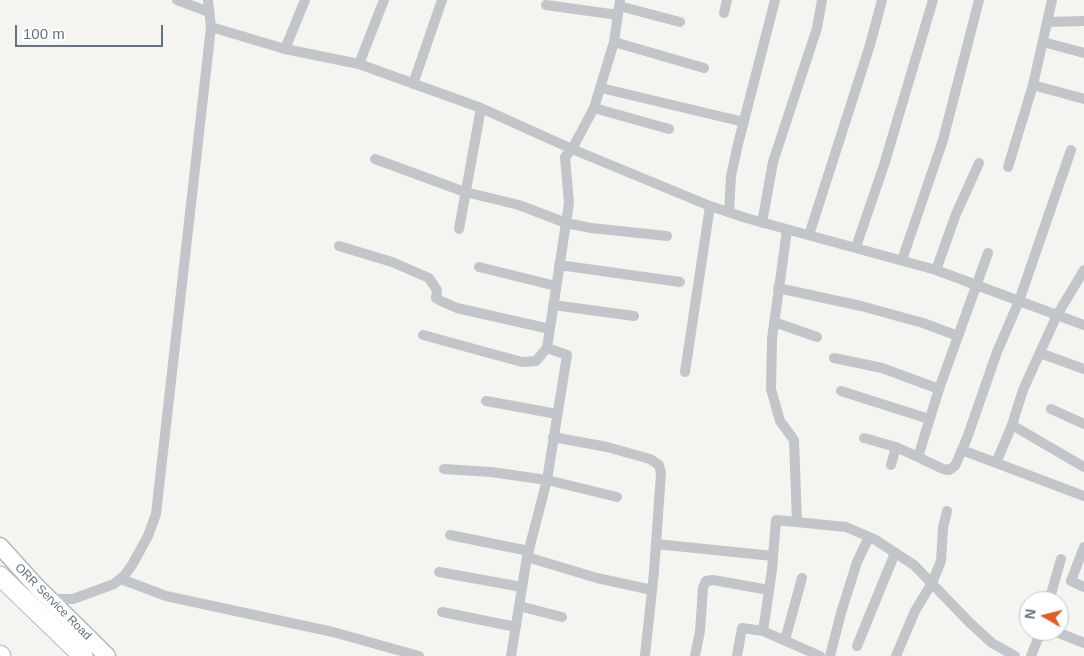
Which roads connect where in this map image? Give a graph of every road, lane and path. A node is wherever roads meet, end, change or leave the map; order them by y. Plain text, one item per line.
1 (177, 0) edge
2 (208, 0) edge
3 (305, 0) edge
4 (384, 0) edge
5 (442, 0) edge
6 (727, 0) edge
7 (775, 0) edge
8 (822, 0) edge
9 (882, 0) edge
10 (933, 0) edge
11 (979, 0) edge
12 (1052, 0) edge
13 (546, 5) dead end
14 (619, 7) edge
15 (209, 12) junction
16 (724, 13) dead end
17 (1084, 21) edge
18 (680, 22) dead end
19 (1048, 22) junction
20 (211, 27) junction
21 (614, 42) junction
22 (1043, 42) junction
23 (285, 50) junction
24 (1084, 53) edge
25 (359, 64) junction
26 (704, 68) dead end
27 (413, 84) junction
28 (1033, 85) junction
29 (600, 88) junction
30 (1084, 99) edge
31 (481, 108) junction
32 (594, 108) junction
33 (744, 122) junction
34 (669, 130) dead end
35 (572, 149) junction
36 (1070, 150) dead end
37 (375, 159) dead end
38 (979, 163) dead end
39 (1008, 166) dead end
40 (465, 192) junction
41 (710, 206) junction
42 (728, 212) junction
43 (762, 222) junction
44 (566, 223) junction
45 (459, 229) dead end
46 (787, 230) junction
47 (809, 235) junction
48 (667, 236) dead end
49 (339, 246) dead end
50 (856, 247) junction
51 (988, 252) dead end
52 (902, 260) junction
53 (559, 265) junction
54 (479, 267) dead end
55 (936, 270) junction
56 (1084, 270) edge
57 (680, 282) dead end
58 (977, 285) junction
59 (556, 286) junction
60 (778, 288) junction
61 (1019, 301) junction
62 (553, 305) junction
63 (1056, 315) junction
64 (634, 316) dead end
65 (774, 322) junction
66 (1084, 325) edge
67 (550, 328) junction
68 (423, 335) dead end
69 (958, 336) junction
70 (817, 337) dead end
71 (547, 348) junction
72 (1040, 352) junction
73 (834, 358) dead end
74 (1084, 369) edge
75 (685, 372) dead end
76 (938, 389) junction
77 (841, 391) dead end
78 (486, 401) dead end
79 (1050, 409) dead end
80 (557, 414) junction
81 (929, 418) junction
82 (1084, 424) edge
83 (1012, 425) junction
84 (554, 437) junction
85 (864, 438) dead end
86 (896, 447) junction
87 (962, 450) junction
88 (918, 457) junction
89 (996, 463) junction
90 (891, 465) dead end
91 (1084, 467) edge
92 (444, 469) dead end
93 (547, 480) junction
94 (1084, 496) edge
95 (617, 497) dead end
96 (947, 510) dead end
97 (797, 522) junction
98 (450, 535) dead end
99 (869, 537) junction
100 (656, 544) junction
101 (0, 546) edge
102 (1084, 546) edge
103 (895, 553) junction
104 (528, 554) junction
105 (773, 556) junction
106 (1061, 558) dead end
107 (1058, 569) junction
108 (439, 572) dead end
109 (0, 576) edge
110 (1073, 576) junction
111 (802, 578) dead end
112 (121, 579) junction
113 (932, 583) junction
114 (1084, 586) edge
115 (522, 587) junction
116 (652, 590) junction
117 (769, 590) junction
118 (1052, 591) edge
119 (46, 596) junction
120 (78, 598) junction
121 (519, 606) junction
122 (442, 612) dead end
123 (562, 617) dead end
124 (73, 623) junction
125 (516, 627) junction
126 (763, 631) junction
127 (1069, 637) edge
128 (785, 640) junction
129 (1036, 641) edge
130 (1084, 643) edge
131 (857, 646) dead end
132 (645, 655) edge
133 (83, 656) edge
134 (107, 656) edge
135 (419, 656) edge
136 (511, 656) edge
137 (696, 656) edge
138 (737, 656) edge
139 (820, 656) edge
140 (830, 656) edge
141 (896, 656) edge
142 (1015, 656) edge
143 (1031, 656) edge

1 - 15 street
2 - 15 street
3 - 23 street
4 - 25 street
5 - 27 street
6 - 16 street
7 - 33 street
8 - 43 street
9 - 47 street
10 - 50 street
11 - 52 street
12 - 19 street
13 - 14 street
14 - 18 street
14 - 21 street
15 - 20 street
17 - 19 street
19 - 22 street
20 - 23 street
20 - 112 street
21 - 26 street
21 - 29 street
22 - 24 street
22 - 28 street
23 - 25 street
25 - 27 street
27 - 31 street
28 - 30 street
28 - 39 street
29 - 32 street
29 - 33 street
31 - 35 street
31 - 40 street
32 - 34 street
32 - 35 street
33 - 42 street
35 - 41 street
35 - 44 street
36 - 61 street
37 - 40 street
38 - 55 street
40 - 44 street
40 - 45 street
41 - 42 street
41 - 75 street
42 - 43 street
43 - 46 street
44 - 48 street
44 - 53 street
46 - 47 street
46 - 60 street
47 - 50 street
49 - 67 street
50 - 52 street
51 - 58 street
52 - 55 street
53 - 57 street
53 - 59 street
54 - 59 street
55 - 58 street
56 - 63 street
58 - 61 street
58 - 69 street
59 - 62 street
60 - 65 street
60 - 69 street
61 - 63 street
61 - 87 street
62 - 64 street
62 - 67 street
63 - 66 street
63 - 72 street
65 - 70 street
65 - 97 street
67 - 71 street
68 - 71 street
69 - 76 street
71 - 80 street
72 - 74 street
72 - 83 street
73 - 76 street
76 - 81 street
77 - 81 street
78 - 80 street
79 - 82 street
80 - 84 street
81 - 88 street
83 - 89 street
83 - 91 street
84 - 93 street
84 - 100 street
85 - 86 street
86 - 88 street
86 - 90 street
87 - 88 street
87 - 89 street
89 - 94 street
92 - 93 street
93 - 95 street
93 - 104 street
96 - 113 street
97 - 99 street
97 - 105 street
98 - 104 street
99 - 103 street
99 - 140 street
100 - 105 street
100 - 116 street
101 - 119 main road, ORR Service Road
102 - 110 street
103 - 113 street
103 - 131 street
104 - 115 street
104 - 116 street
105 - 117 street
106 - 107 street
107 - 110 street
107 - 118 street
108 - 115 street
109 - 133 highway
110 - 114 street
111 - 128 street
112 - 120 street
112 - 135 street
113 - 141 street
113 - 142 street
115 - 121 street
116 - 132 street
117 - 126 street
117 - 137 street
119 - 120 street
119 - 124 main road, ORR Service Road
120 - 124 street
121 - 123 street
121 - 125 street
122 - 125 street
124 - 134 main road, ORR Service Road
125 - 136 street
126 - 128 street
126 - 138 street
127 - 130 street
128 - 139 street
129 - 143 street

